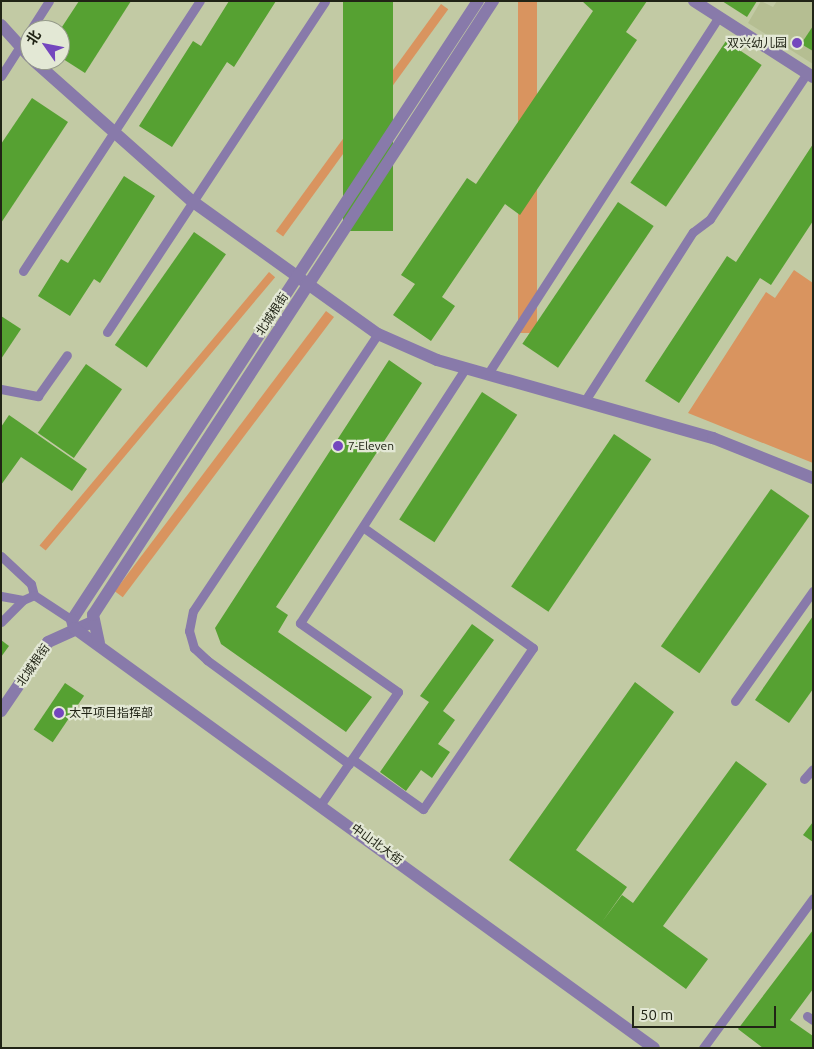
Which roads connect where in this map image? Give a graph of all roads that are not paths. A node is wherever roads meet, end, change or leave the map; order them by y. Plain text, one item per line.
1 (50, 1) edge
2 (200, 1) edge
3 (325, 1) edge
4 (478, 1) edge
5 (493, 1) edge
6 (694, 1) edge
7 (718, 17) junction
8 (38, 20) edge
9 (1, 25) edge
10 (20, 47) joint
11 (44, 70) edge
12 (810, 75) edge
13 (1, 76) edge
14 (115, 132) junction
15 (192, 201) junction
16 (23, 271) dead end
17 (301, 281) junction
18 (107, 332) dead end
19 (378, 334) junction
20 (67, 355) dead end
21 (466, 367) junction
22 (490, 372) junction
23 (1, 389) edge
24 (586, 399) junction
25 (813, 478) edge
26 (364, 528) junction
27 (1, 556) edge
28 (813, 591) edge
29 (34, 595) junction
30 (1, 596) edge
31 (23, 600) junction
32 (1, 622) edge
33 (92, 622) junction
34 (73, 624) junction
35 (99, 643) junction
36 (735, 701) dead end
37 (1, 711) edge
38 (350, 762) junction
39 (813, 769) edge
40 (804, 779) dead end
41 (321, 804) junction
42 (813, 898) edge
43 (647, 1046) edge
44 (703, 1048) edge

1 - 8 lane
2 - 14 lane
3 - 15 lane
4 - 17 street, 北城根街
5 - 17 street, 北城根街
6 - 7 street
7 - 12 street
7 - 22 lane
9 - 10 street
10 - 13 lane
11 - 14 street
12 - 24 lane
14 - 15 street
14 - 16 lane
15 - 17 street
15 - 18 lane
17 - 19 street
17 - 33 street, 北城根街
17 - 34 street, 北城根街
19 - 21 street
19 - 38 lane
20 - 23 lane
21 - 22 street
21 - 26 lane
22 - 24 street
24 - 25 street
26 - 38 lane
26 - 38 lane
27 - 29 lane
28 - 36 lane
29 - 31 lane
29 - 34 lane
30 - 31 lane
31 - 32 lane
33 - 34 street, 北城根街
33 - 35 street
34 - 35 street
34 - 37 street, 北城根街
35 - 41 street, 中山北大街
38 - 41 lane
39 - 40 lane
41 - 43 street, 中山北大街
42 - 44 lane

